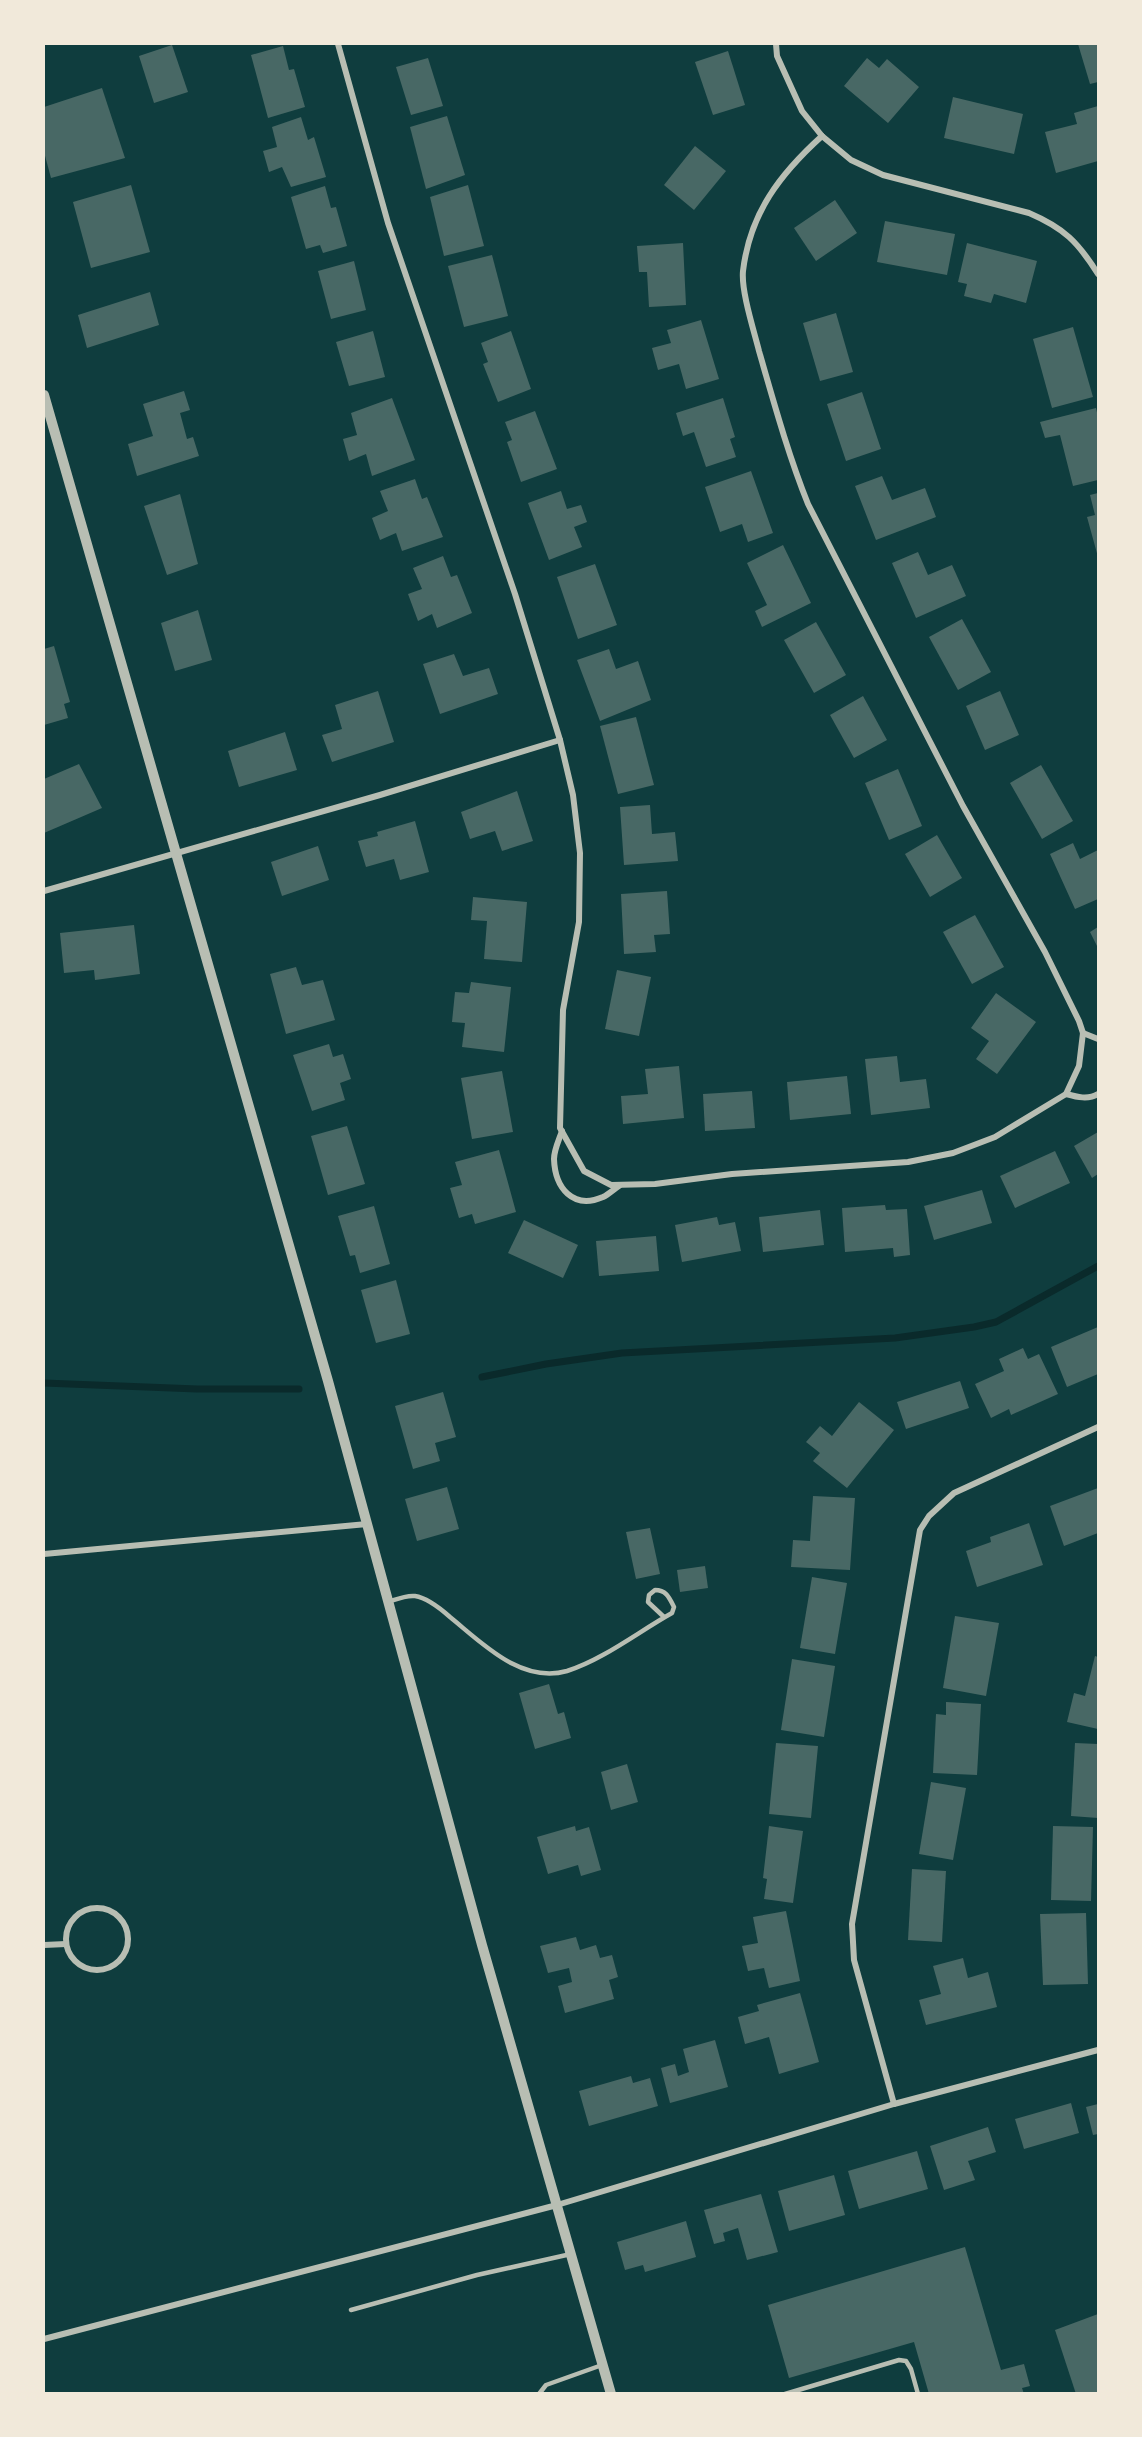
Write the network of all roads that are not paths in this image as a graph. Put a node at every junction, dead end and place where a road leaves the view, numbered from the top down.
1 (338, 44) edge
2 (776, 44) edge
3 (822, 136) junction
4 (1096, 263) edge
5 (1098, 274) edge
6 (44, 395) edge
7 (560, 740) junction
8 (176, 852) junction
9 (44, 891) edge
10 (1083, 1034) junction
11 (1098, 1039) edge
12 (1066, 1094) junction
13 (1098, 1094) edge
14 (562, 1131) junction
15 (621, 1185) junction
16 (1098, 1427) edge
17 (368, 1524) junction
18 (44, 1554) edge
19 (388, 1602) junction
20 (664, 1617) junction
21 (66, 1944) junction
22 (44, 1945) edge
23 (1098, 2050) edge
24 (894, 2104) junction
25 (557, 2205) junction
26 (571, 2254) junction
27 (351, 2310) dead end
28 (44, 2338) edge
29 (602, 2365) junction
30 (539, 2394) edge
31 (611, 2394) edge
32 (785, 2394) edge
33 (918, 2394) edge

1 - 7 street
2 - 3 street
3 - 4 street
3 - 10 street
4 - 5 street
6 - 8 street
7 - 8 street
7 - 14 street
8 - 9 street
8 - 17 street
10 - 11 street
10 - 12 street
12 - 13 street
12 - 15 street
14 - 15 street
14 - 15 street
16 - 24 street
17 - 18 street
17 - 19 street
19 - 20 lane
19 - 25 street
20 - 20 lane
21 - 21 street
21 - 22 street
23 - 24 street
24 - 25 street
25 - 26 street
25 - 28 street
26 - 27 lane
26 - 29 street
29 - 30 lane
29 - 31 street
32 - 33 lane

